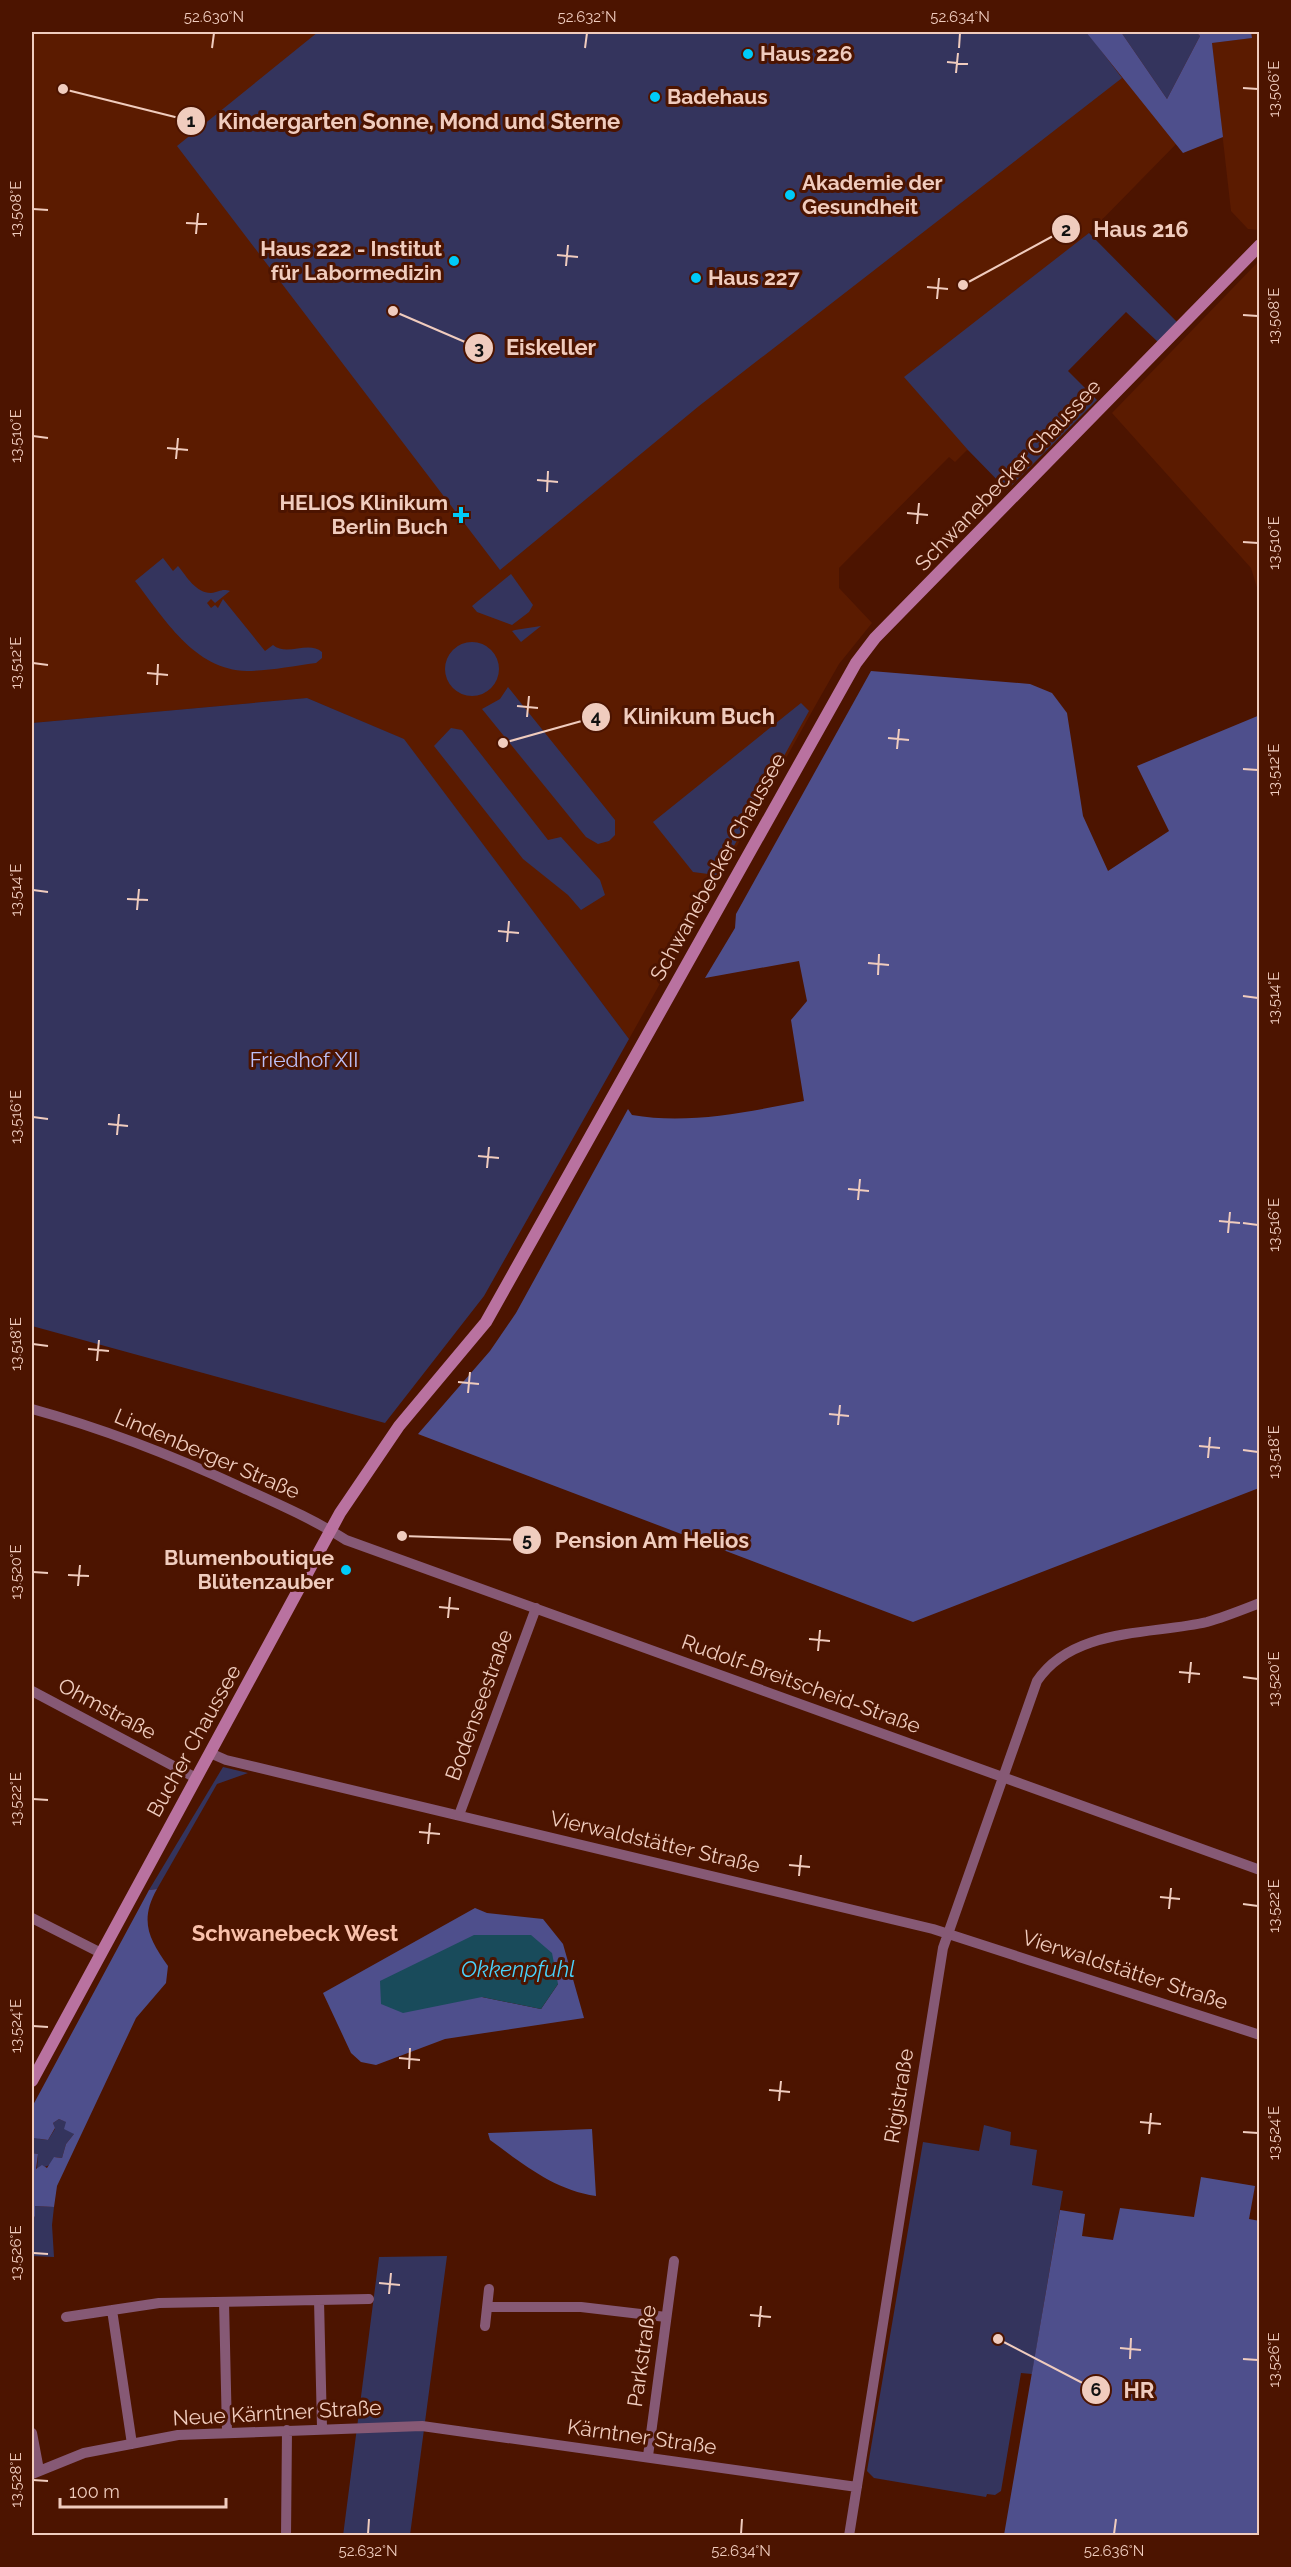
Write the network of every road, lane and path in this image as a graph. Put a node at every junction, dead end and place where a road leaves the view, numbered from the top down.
1 (1260, 245) edge
2 (32, 1409) edge
3 (399, 1426) joint
4 (331, 1531) junction
5 (1260, 1603) edge
6 (536, 1608) junction
7 (32, 1691) edge
8 (210, 1753) junction
9 (1002, 1777) junction
10 (196, 1778) junction
11 (459, 1815) junction
12 (1260, 1870) edge
13 (32, 1918) edge
14 (947, 1933) junction
15 (101, 1953) junction
16 (1260, 2035) edge
17 (32, 2081) edge
18 (674, 2261) dead end
19 (489, 2289) dead end
20 (369, 2299) dead end
21 (319, 2300) junction
22 (224, 2302) junction
23 (487, 2307) junction
24 (112, 2310) junction
25 (66, 2317) dead end
26 (666, 2317) junction
27 (485, 2326) dead end
28 (422, 2426) joint
29 (322, 2428) junction
30 (288, 2430) junction
31 (227, 2432) junction
32 (32, 2433) edge
33 (132, 2444) junction
34 (648, 2457) junction
35 (35, 2472) edge
36 (857, 2487) junction
37 (286, 2535) edge
38 (849, 2535) edge

1 - 3 main road, Schwanebecker Chaussee
2 - 4 street, Lindenberger Straße
3 - 4 main road, Bucher Chaussee
4 - 6 street, Rudolf-Breitscheid-Straße
4 - 8 main road, Bucher Chaussee
5 - 9 street, Rigistraße
6 - 9 street, Rudolf-Breitscheid-Straße
6 - 11 street, Bodenseestraße
7 - 10 street, Ohmstraße
8 - 10 main road, Bucher Chaussee
8 - 11 street, Vierwaldstätter Straße
9 - 12 street, Rudolf-Breitscheid-Straße
9 - 14 street, Rigistraße
10 - 15 main road, Bucher Chaussee
11 - 14 street, Vierwaldstätter Straße
13 - 15 street
14 - 16 street, Vierwaldstätter Straße
14 - 36 street, Rigistraße
15 - 17 main road, Bucher Chaussee
18 - 26 street, Parkstraße
19 - 23 street
20 - 21 street
21 - 22 street
21 - 29 street
22 - 24 street
22 - 31 street
23 - 26 street
23 - 27 street
24 - 25 street
24 - 33 street
26 - 34 street, Parkstraße
28 - 29 street, Neue Kärntner Straße
28 - 34 street, Kärntner Straße
29 - 30 street, Neue Kärntner Straße
30 - 31 street, Neue Kärntner Straße
30 - 37 street
31 - 33 street, Neue Kärntner Straße
32 - 35 street
33 - 35 street, Neue Kärntner Straße
34 - 36 street, Kärntner Straße
36 - 38 street, Rigistraße

